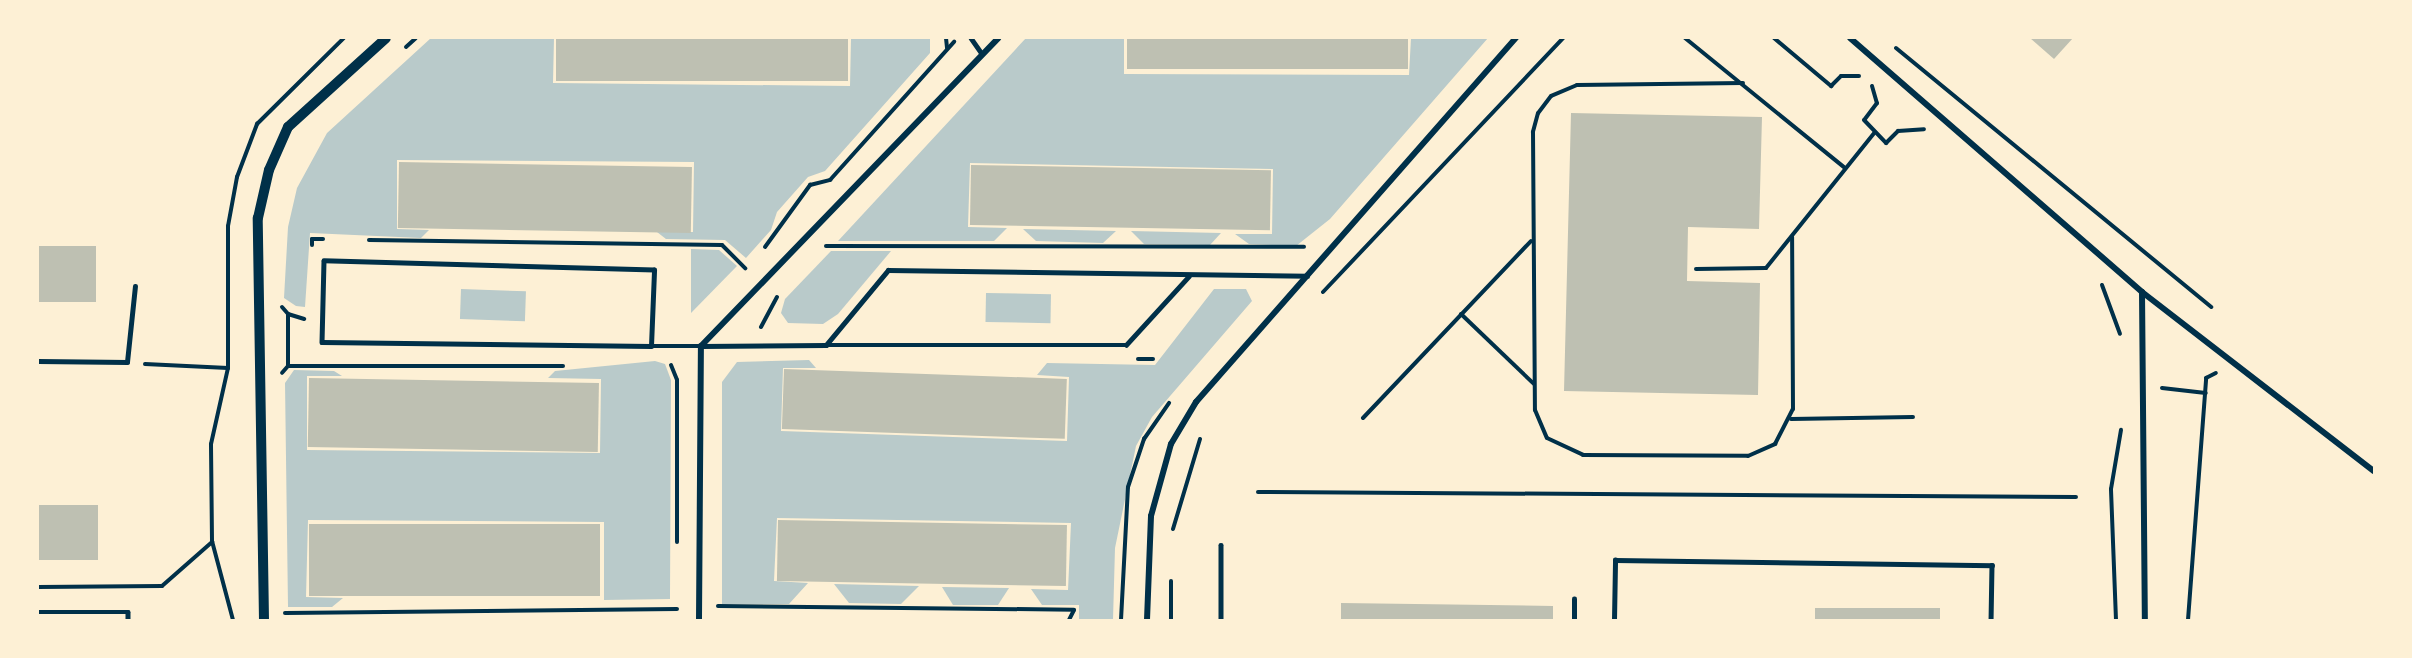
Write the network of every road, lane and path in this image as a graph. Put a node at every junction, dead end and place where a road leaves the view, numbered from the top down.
1 (386, 38) edge
2 (416, 38) edge
3 (946, 38) edge
4 (958, 38) edge
5 (971, 38) edge
6 (998, 38) edge
7 (1516, 38) edge
8 (1563, 38) edge
9 (1685, 38) edge
10 (1774, 38) edge
11 (1850, 38) edge
12 (1892, 45) dead end
13 (947, 48) junction
14 (400, 53) dead end
15 (982, 54) junction
16 (1743, 83) junction
17 (1875, 132) junction
18 (1934, 136) dead end
19 (1845, 168) junction
20 (1792, 237) junction
21 (1531, 241) dead end
22 (1309, 245) dead end
23 (822, 246) dead end
24 (759, 253) dead end
25 (752, 261) dead end
26 (1696, 269) dead end
27 (2095, 274) dead end
28 (739, 275) dead end
29 (1189, 276) junction
30 (1310, 276) junction
31 (135, 286) dead end
32 (2142, 292) junction
33 (1320, 295) dead end
34 (275, 298) dead end
35 (2211, 307) dead end
36 (1461, 314) junction
37 (2122, 340) dead end
38 (826, 345) junction
39 (651, 346) junction
40 (682, 346) junction
41 (701, 346) junction
42 (663, 358) dead end
43 (1129, 359) dead end
44 (1152, 359) dead end
45 (38, 361) edge
46 (127, 362) junction
47 (2235, 364) junction
48 (566, 366) dead end
49 (228, 368) dead end
50 (674, 370) junction
51 (1535, 385) junction
52 (2143, 386) junction
53 (2206, 393) junction
54 (1913, 417) dead end
55 (1363, 418) dead end
56 (1791, 418) junction
57 (2123, 420) dead end
58 (1201, 434) dead end
59 (2374, 471) edge
60 (1258, 492) dead end
61 (2076, 497) dead end
62 (1171, 537) dead end
63 (212, 542) dead end
64 (1221, 545) dead end
65 (677, 552) dead end
66 (1171, 573) dead end
67 (38, 587) edge
68 (713, 594) dead end
69 (677, 597) dead end
70 (1574, 599) dead end
71 (713, 606) junction
72 (677, 609) junction
73 (38, 612) edge
74 (282, 613) dead end
75 (714, 614) dead end
76 (128, 621) edge
77 (264, 621) edge
78 (677, 621) edge
79 (699, 621) edge
80 (1069, 621) edge
81 (1147, 621) edge
82 (1171, 621) edge
83 (1221, 621) edge
84 (1574, 621) edge
85 (1614, 621) edge
86 (1991, 621) edge
87 (2116, 621) edge
88 (2145, 621) edge
89 (2188, 621) edge

1 - 77 street
2 - 14 path
3 - 13 path
4 - 13 path
5 - 15 lane
6 - 15 street
7 - 30 street
8 - 33 path
9 - 16 path
10 - 17 path
11 - 32 street
12 - 35 path
13 - 24 path
15 - 41 street
16 - 19 path
16 - 51 path
17 - 18 path
17 - 19 path
19 - 20 path
20 - 26 path
20 - 56 path
21 - 36 path
22 - 23 path
25 - 28 path
27 - 37 path
29 - 30 lane
29 - 38 lane
29 - 38 lane
30 - 81 street
31 - 46 lane
32 - 47 street
32 - 52 street
34 - 48 path
36 - 51 path
36 - 55 path
38 - 41 lane
39 - 39 lane
39 - 40 lane
40 - 41 lane
40 - 50 path
41 - 79 street
42 - 50 path
43 - 44 path
45 - 46 lane
46 - 49 path
47 - 53 path
47 - 59 street
50 - 65 path
51 - 56 path
52 - 53 path
52 - 88 street
53 - 89 path
54 - 56 path
57 - 87 path
58 - 62 path
60 - 61 path
63 - 67 path
64 - 83 lane
66 - 82 path
68 - 71 path
69 - 72 path
70 - 84 lane
71 - 75 path
71 - 80 path
72 - 74 path
72 - 78 path
73 - 76 lane
85 - 86 lane

